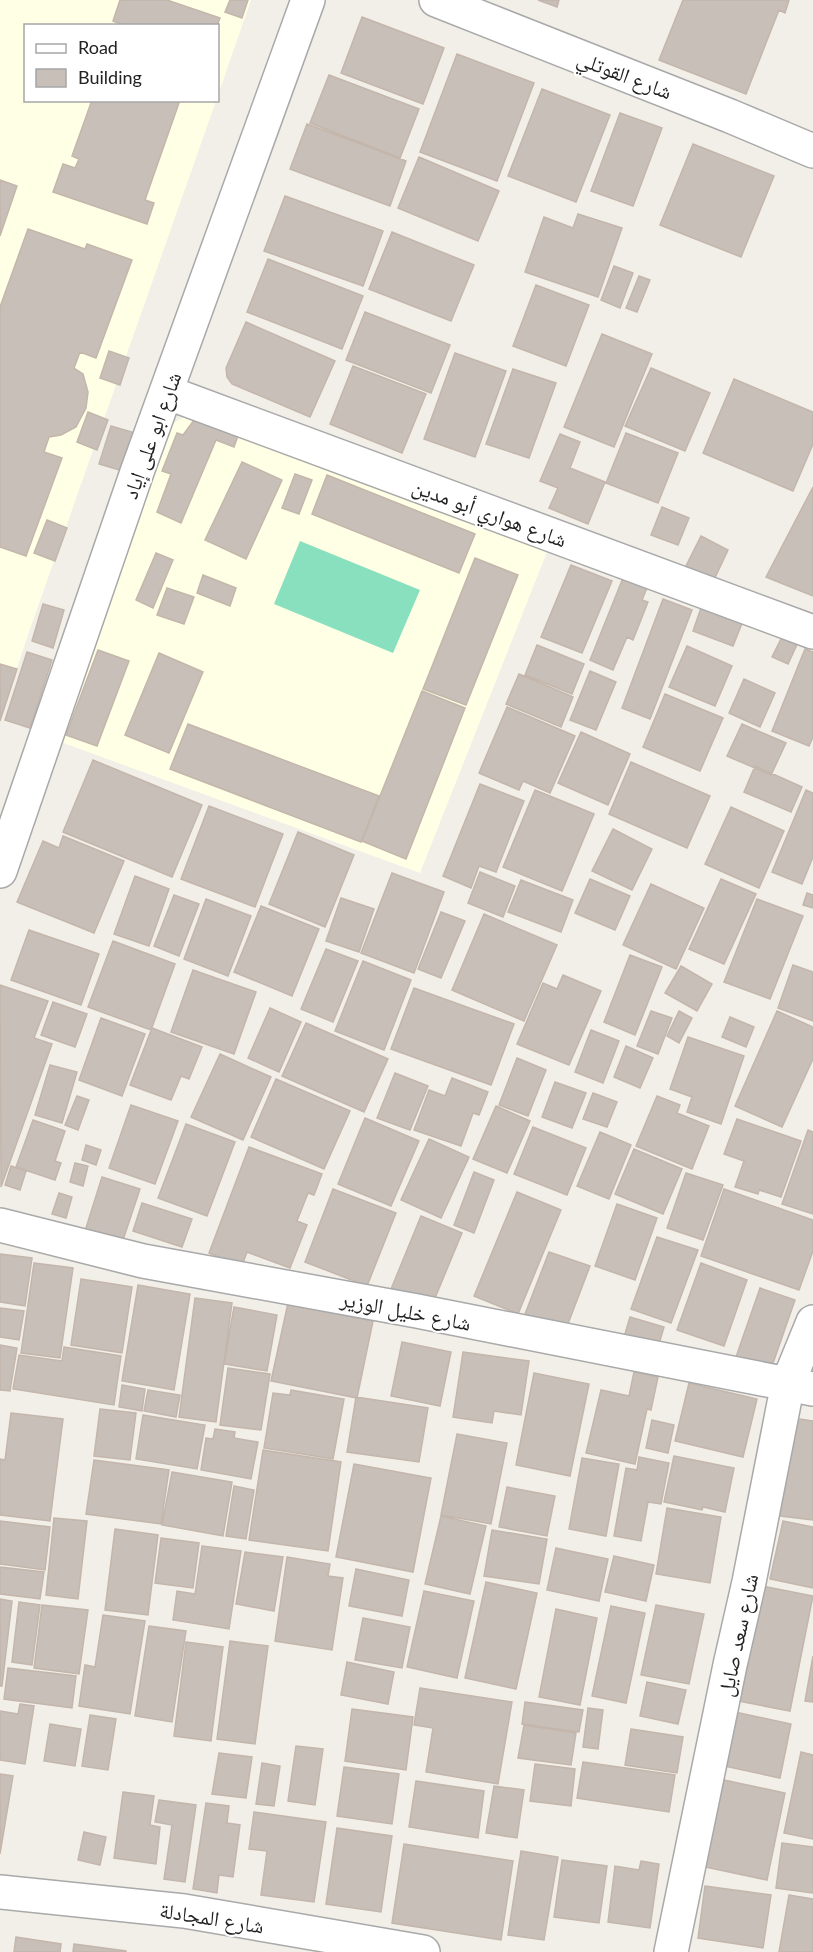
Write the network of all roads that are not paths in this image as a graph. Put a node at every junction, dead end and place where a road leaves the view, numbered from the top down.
1 (308, 0) edge
2 (436, 0) edge
3 (813, 151) edge
4 (166, 392) junction
5 (813, 632) edge
6 (0, 871) edge
7 (0, 1225) edge
8 (813, 1322) edge
9 (801, 1386) edge
10 (0, 1892) edge
11 (423, 1952) edge
12 (670, 1952) edge

1 - 4 street, شارع ابو على إياد
2 - 3 street, شارع القوتلي
4 - 5 street, شارع هواري أبو مدين
4 - 6 street, شارع ابو على إياد
7 - 9 street, شارع خليل الوزير
8 - 9 street, شارع سعد صايل
9 - 12 street, شارع سعد صايل
10 - 11 street, شارع المجادلة

